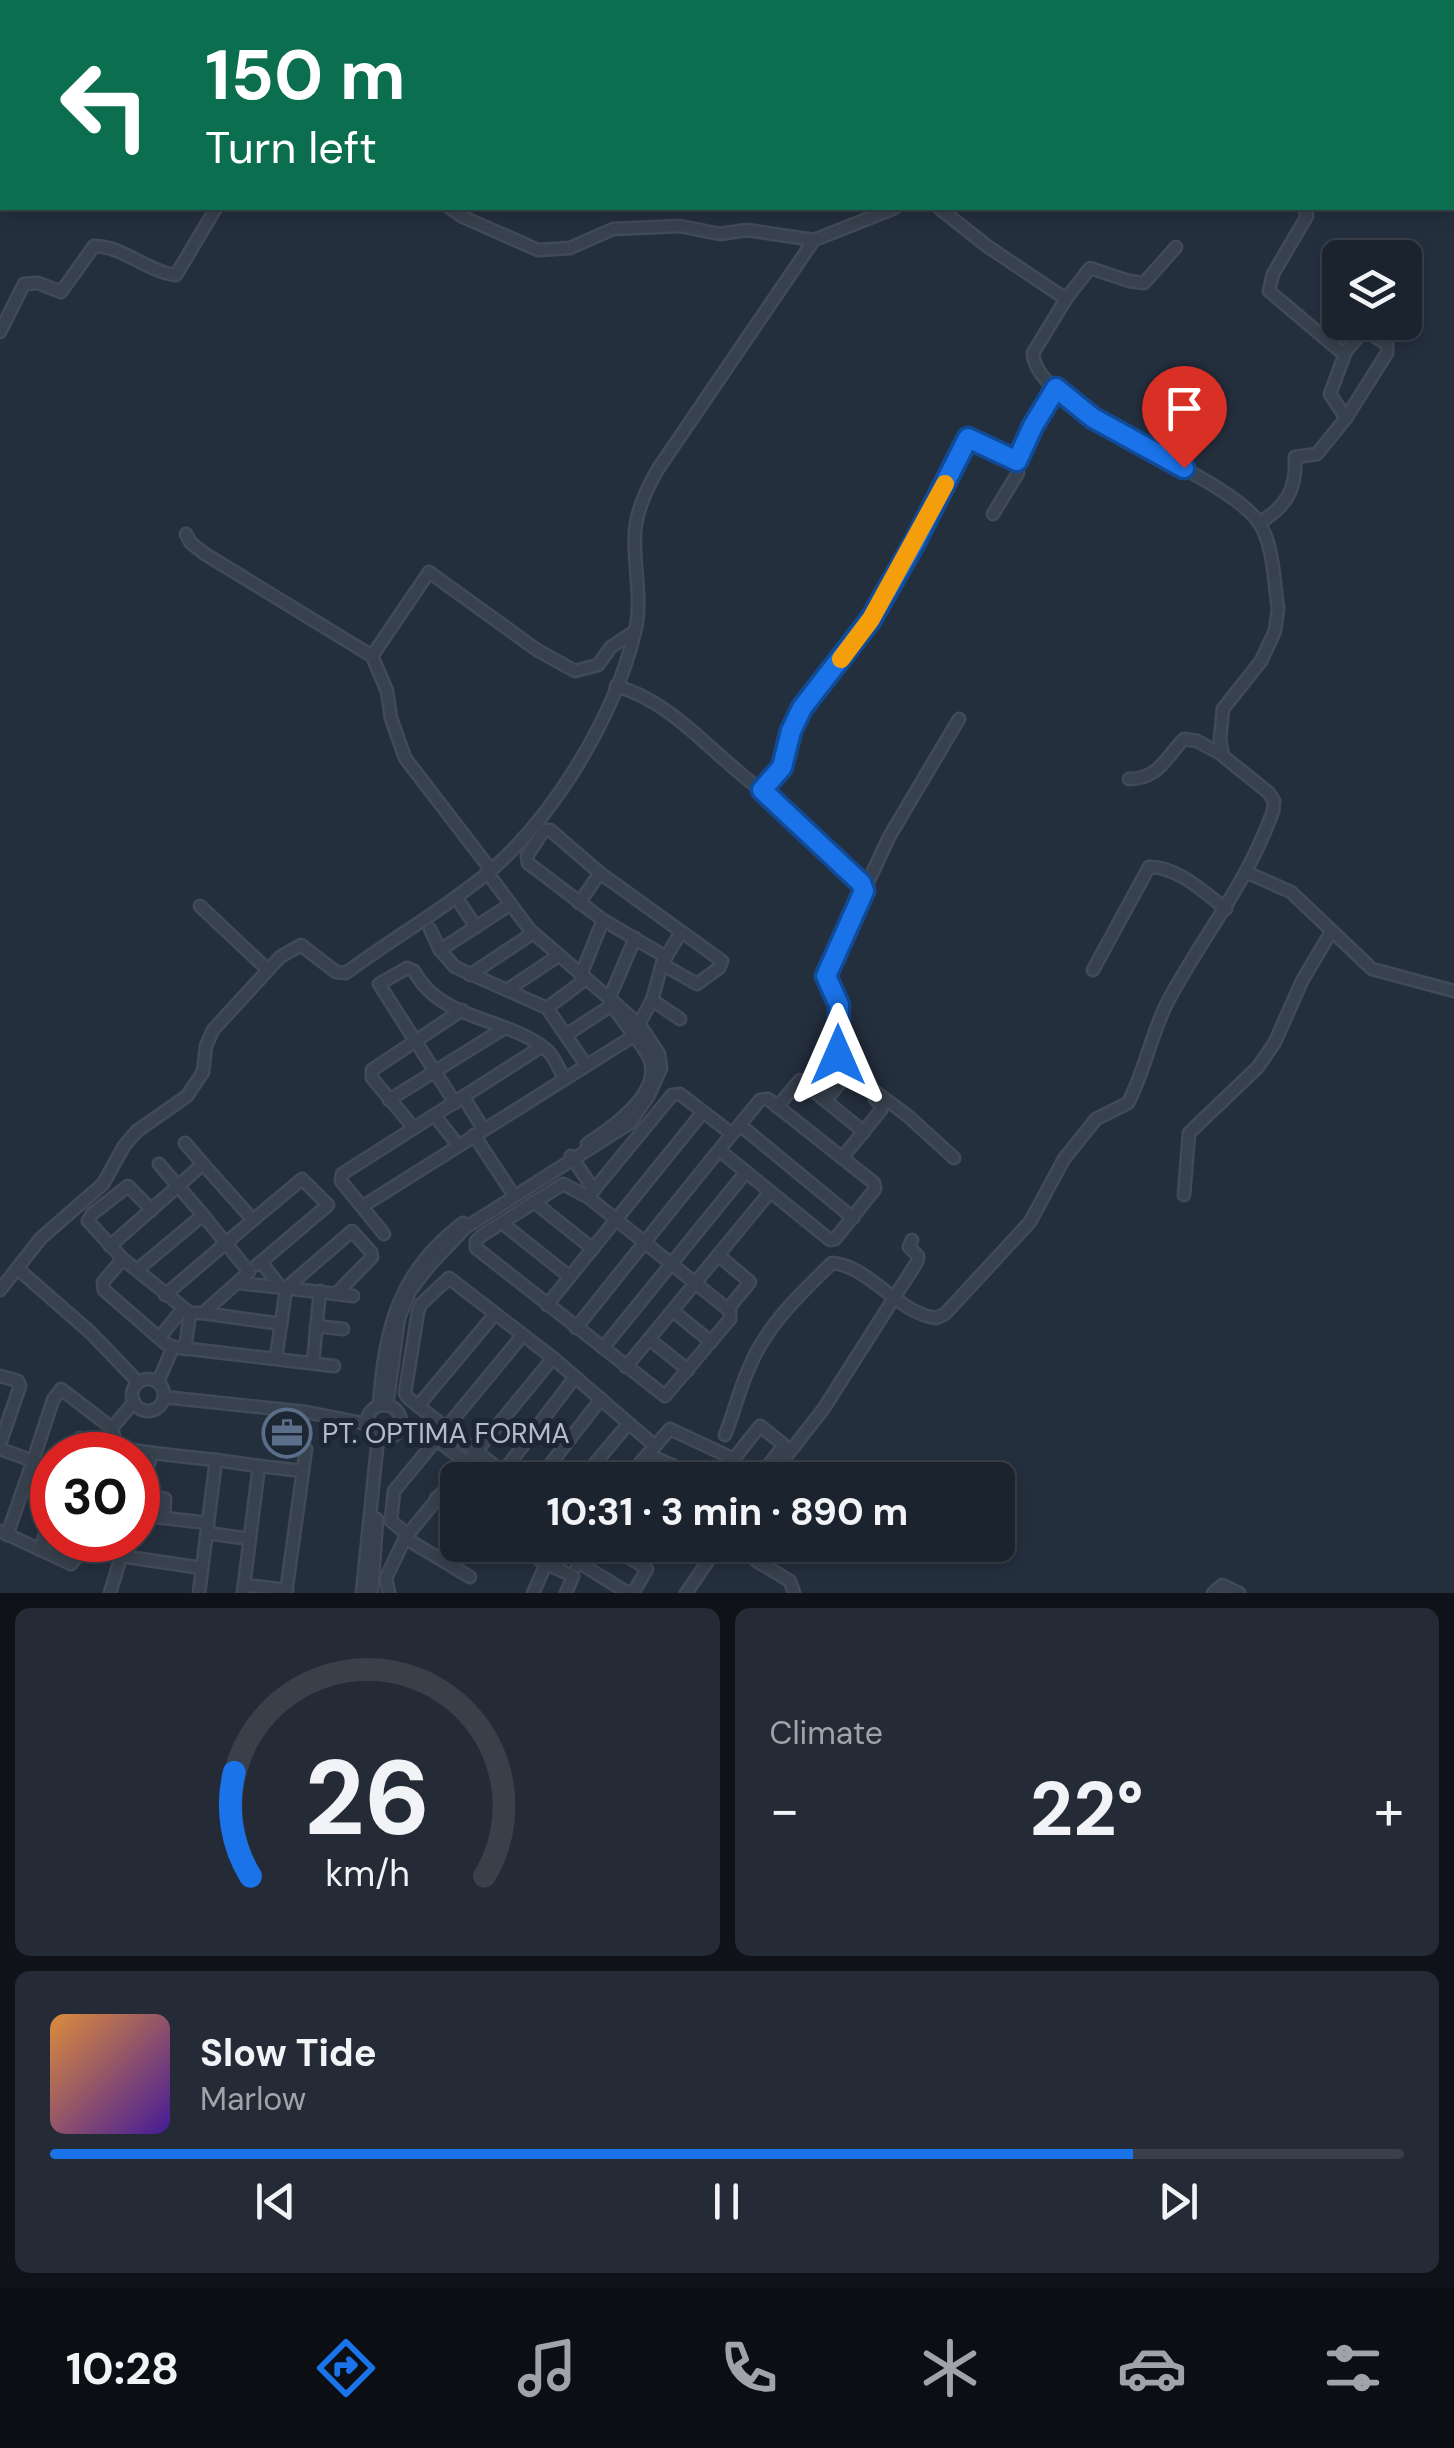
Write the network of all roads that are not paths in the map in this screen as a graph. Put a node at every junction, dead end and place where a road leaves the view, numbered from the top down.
1 (215, 210) edge
2 (453, 210) edge
3 (890, 210) edge
4 (942, 210) edge
5 (1305, 210) edge
6 (814, 240) junction
7 (1176, 247) dead end
8 (1066, 298) junction
9 (0, 332) edge
10 (1346, 351) junction
11 (1056, 388) junction
12 (1346, 418) junction
13 (1017, 461) junction
14 (993, 514) dead end
15 (1259, 523) junction
16 (186, 534) dead end
17 (635, 631) junction
18 (372, 656) junction
19 (616, 686) junction
20 (959, 718) dead end
21 (1222, 754) junction
22 (1129, 778) dead end
23 (762, 790) junction
24 (600, 873) junction
25 (1248, 873) junction
26 (492, 874) junction
27 (864, 891) junction
28 (460, 903) dead end
29 (579, 903) junction
30 (511, 904) junction
31 (200, 906) dead end
32 (1227, 907) junction
33 (604, 920) junction
34 (476, 927) junction
35 (430, 929) dead end
36 (681, 932) junction
37 (1331, 932) junction
38 (533, 933) junction
39 (635, 938) junction
40 (440, 950) junction
41 (558, 956) junction
42 (664, 961) junction
43 (268, 970) junction
44 (1093, 970) dead end
45 (470, 974) junction
46 (584, 977) junction
47 (508, 990) junction
48 (1454, 991) edge
49 (652, 1000) junction
50 (612, 1002) junction
51 (546, 1008) junction
52 (462, 1010) junction
53 (680, 1019) dead end
54 (640, 1025) junction
55 (503, 1029) junction
56 (566, 1035) junction
57 (632, 1037) junction
58 (416, 1041) junction
59 (542, 1047) junction
60 (586, 1065) junction
61 (435, 1073) junction
62 (564, 1078) junction
63 (389, 1100) junction
64 (460, 1100) junction
65 (826, 1100) junction
66 (777, 1106) junction
67 (704, 1112) junction
68 (435, 1116) junction
69 (414, 1128) junction
70 (736, 1129) junction
71 (864, 1132) junction
72 (479, 1133) junction
73 (185, 1143) dead end
74 (458, 1145) junction
75 (718, 1150) junction
76 (572, 1158) junction
77 (842, 1158) junction
78 (954, 1158) dead end
79 (159, 1164) dead end
80 (204, 1164) junction
81 (746, 1172) junction
82 (177, 1186) junction
83 (512, 1192) junction
84 (770, 1192) junction
85 (591, 1194) junction
86 (1184, 1195) dead end
87 (534, 1202) junction
88 (363, 1206) junction
89 (152, 1210) junction
90 (202, 1215) junction
91 (853, 1218) junction
92 (253, 1220) junction
93 (616, 1220) junction
94 (502, 1223) junction
95 (384, 1234) dead end
96 (912, 1240) dead end
97 (226, 1243) junction
98 (645, 1243) junction
99 (110, 1246) junction
100 (592, 1249) junction
101 (718, 1255) junction
102 (123, 1259) junction
103 (261, 1262) junction
104 (671, 1264) junction
105 (18, 1268) junction
106 (138, 1270) junction
107 (249, 1272) junction
108 (570, 1277) junction
109 (238, 1283) junction
110 (695, 1284) junction
111 (282, 1287) junction
112 (0, 1290) edge
113 (320, 1291) junction
114 (337, 1293) junction
115 (165, 1295) junction
116 (352, 1296) dead end
117 (893, 1296) junction
118 (548, 1305) junction
119 (728, 1309) junction
120 (672, 1311) junction
121 (186, 1312) junction
122 (203, 1313) junction
123 (495, 1314) junction
124 (281, 1324) junction
125 (316, 1326) junction
126 (576, 1328) junction
127 (343, 1329) dead end
128 (522, 1336) junction
129 (159, 1338) junction
130 (649, 1339) junction
131 (711, 1342) junction
132 (179, 1348) junction
133 (603, 1348) junction
134 (276, 1357) junction
135 (553, 1358) junction
136 (312, 1362) junction
137 (334, 1366) dead end
138 (626, 1367) junction
139 (688, 1370) junction
140 (0, 1376) edge
141 (575, 1377) junction
142 (52, 1380) dead end
143 (138, 1382) junction
144 (158, 1382) junction
145 (61, 1389) junction
146 (164, 1396) junction
147 (601, 1399) junction
148 (134, 1402) junction
149 (383, 1405) junction
150 (418, 1406) junction
151 (88, 1412) junction
152 (5, 1414) edge
153 (367, 1424) junction
154 (628, 1424) junction
155 (400, 1426) junction
156 (112, 1428) junction
157 (446, 1428) junction
158 (43, 1432) edge
159 (81, 1432) edge
160 (113, 1432) edge
161 (725, 1435) dead end
162 (382, 1438) junction
163 (438, 1440) junction
164 (0, 1446) edge
165 (306, 1449) dead end
166 (476, 1451) junction
167 (654, 1451) junction
168 (160, 1453) edge
169 (734, 1459) junction
170 (30, 1460) edge
171 (216, 1460) junction
172 (466, 1462) joint
173 (490, 1462) edge
174 (511, 1462) edge
175 (552, 1462) edge
176 (596, 1462) edge
177 (643, 1462) edge
178 (673, 1462) edge
179 (732, 1462) edge
180 (771, 1462) edge
181 (782, 1462) edge
182 (259, 1466) junction
183 (30, 1468) edge
184 (302, 1471) junction
185 (440, 1493) edge
186 (160, 1498) edge
187 (436, 1498) junction
188 (440, 1500) edge
189 (160, 1518) edge
190 (164, 1518) junction
191 (208, 1528) junction
192 (4, 1533) edge
193 (406, 1536) junction
194 (250, 1539) junction
195 (30, 1545) edge
196 (119, 1562) edge
197 (160, 1562) edge
198 (545, 1562) edge
199 (554, 1562) edge
200 (578, 1562) joint
201 (636, 1562) edge
202 (707, 1562) edge
203 (758, 1562) edge
204 (550, 1566) junction
205 (202, 1568) junction
206 (573, 1576) junction
207 (470, 1577) dead end
208 (243, 1589) edge
209 (286, 1592) edge
210 (110, 1593) edge
211 (199, 1593) edge
212 (362, 1593) edge
213 (372, 1593) edge
214 (389, 1593) edge
215 (533, 1593) edge
216 (566, 1593) edge
217 (631, 1593) edge
218 (686, 1593) edge
219 (794, 1593) edge
220 (1214, 1593) edge
221 (1239, 1593) edge

1 - 9 street
2 - 6 street
3 - 6 street
4 - 8 street
5 - 10 street
6 - 17 street
7 - 8 street
8 - 11 street
10 - 12 street
10 - 12 street
11 - 13 street
11 - 15 street
12 - 15 street
13 - 14 street
13 - 23 street
15 - 21 street
16 - 18 street
17 - 18 street
17 - 19 street
18 - 26 street
19 - 23 street
19 - 26 street
20 - 27 street
21 - 22 street
21 - 25 street
23 - 27 street
24 - 29 street
24 - 29 street
24 - 36 street
25 - 32 street
25 - 37 street
26 - 30 street
26 - 43 street
27 - 78 street
28 - 34 street
29 - 33 street
30 - 34 street
30 - 38 street
31 - 43 street
32 - 44 street
32 - 117 street
33 - 39 street
33 - 46 street
34 - 40 street
35 - 40 street
36 - 42 street
36 - 42 street
37 - 48 street
37 - 86 street
38 - 41 street
38 - 45 street
39 - 42 street
39 - 50 street
40 - 45 street
41 - 46 street
41 - 47 street
42 - 49 street
43 - 105 street
45 - 47 street
46 - 50 street
46 - 51 street
47 - 51 street
49 - 53 street
49 - 54 street
50 - 54 street
50 - 56 street
50 - 57 street
51 - 56 street
52 - 55 street
52 - 58 street
52 - 58 street
54 - 57 street
54 - 76 street
55 - 59 street
55 - 61 street
56 - 60 street
57 - 60 street
57 - 76 street
58 - 61 street
58 - 63 street
59 - 62 street
59 - 64 street
60 - 62 street
61 - 63 street
61 - 64 street
62 - 72 street
63 - 69 street
64 - 68 street
64 - 72 street
65 - 66 street
65 - 71 street
65 - 71 street
66 - 70 street
66 - 77 street
67 - 70 street
67 - 85 street
67 - 93 street
68 - 69 street
68 - 74 street
69 - 88 street
70 - 75 street
70 - 91 street
71 - 77 street
72 - 74 street
72 - 83 street
73 - 80 street
74 - 88 street
75 - 81 street
75 - 98 street
76 - 83 street
76 - 85 street
76 - 149 street
77 - 91 street
79 - 82 street
80 - 82 street
80 - 92 street
81 - 84 street
81 - 104 street
82 - 89 street
82 - 90 street
83 - 149 street
84 - 91 street
84 - 101 street
85 - 87 street
85 - 93 street
87 - 94 street
87 - 100 street
88 - 95 street
89 - 99 street
89 - 99 street
90 - 97 street
90 - 106 street
92 - 97 street
92 - 103 street
93 - 98 street
93 - 100 street
94 - 108 street
94 - 118 street
96 - 117 street
97 - 107 street
97 - 115 street
98 - 104 street
98 - 126 street
99 - 102 street
100 - 108 street
101 - 110 street
101 - 119 street
102 - 106 street
102 - 129 street
103 - 107 street
103 - 111 street
104 - 110 street
104 - 133 street
105 - 112 street
105 - 143 street
106 - 115 street
107 - 109 street
108 - 118 street
109 - 111 street
109 - 122 street
110 - 119 street
110 - 120 street
111 - 113 street
111 - 114 street
111 - 124 street
113 - 114 street
113 - 125 street
114 - 116 street
115 - 121 street
117 - 161 street
117 - 181 street
118 - 126 street
119 - 131 street
120 - 130 street
120 - 131 street
121 - 122 street
121 - 129 street
121 - 132 street
122 - 124 street
123 - 128 street
123 - 150 street
123 - 150 street
124 - 134 street
125 - 127 street
125 - 136 street
126 - 133 street
128 - 135 street
128 - 157 street
129 - 132 street
130 - 138 street
130 - 139 street
131 - 139 street
132 - 134 street
132 - 144 street
133 - 138 street
134 - 136 street
135 - 141 street
135 - 166 street
136 - 137 street
138 - 139 street
140 - 152 street
141 - 147 street
141 - 174 street
142 - 145 street
143 - 144 street
143 - 148 street
144 - 146 street
145 - 151 street
145 - 158 street
146 - 148 street
146 - 153 street
147 - 154 street
147 - 175 street
148 - 156 street
149 - 153 street
149 - 155 street
150 - 157 street
151 - 156 street
151 - 159 street
152 - 164 street
153 - 162 street
154 - 167 street
154 - 176 street
155 - 162 street
155 - 163 street
156 - 160 street
157 - 163 street
157 - 166 street
162 - 212 street
162 - 213 street
163 - 172 street
163 - 193 street
164 - 170 street
165 - 184 street
166 - 172 street
166 - 173 street
167 - 169 street
167 - 177 street
167 - 178 street
168 - 171 street
169 - 179 street
169 - 180 street
171 - 182 street
171 - 191 street
182 - 184 street
182 - 194 street
183 - 192 street
184 - 209 street
185 - 187 street
186 - 190 street
187 - 188 street
187 - 193 street
189 - 190 street
190 - 191 street
191 - 194 street
191 - 205 street
192 - 195 street
193 - 207 street
193 - 214 street
194 - 208 street
196 - 210 street
197 - 205 street
198 - 204 street
199 - 204 street
200 - 206 street
200 - 217 street
201 - 217 street
202 - 218 street
203 - 219 street
204 - 206 street
204 - 215 street
205 - 211 street
206 - 216 street
208 - 209 street
220 - 221 street

